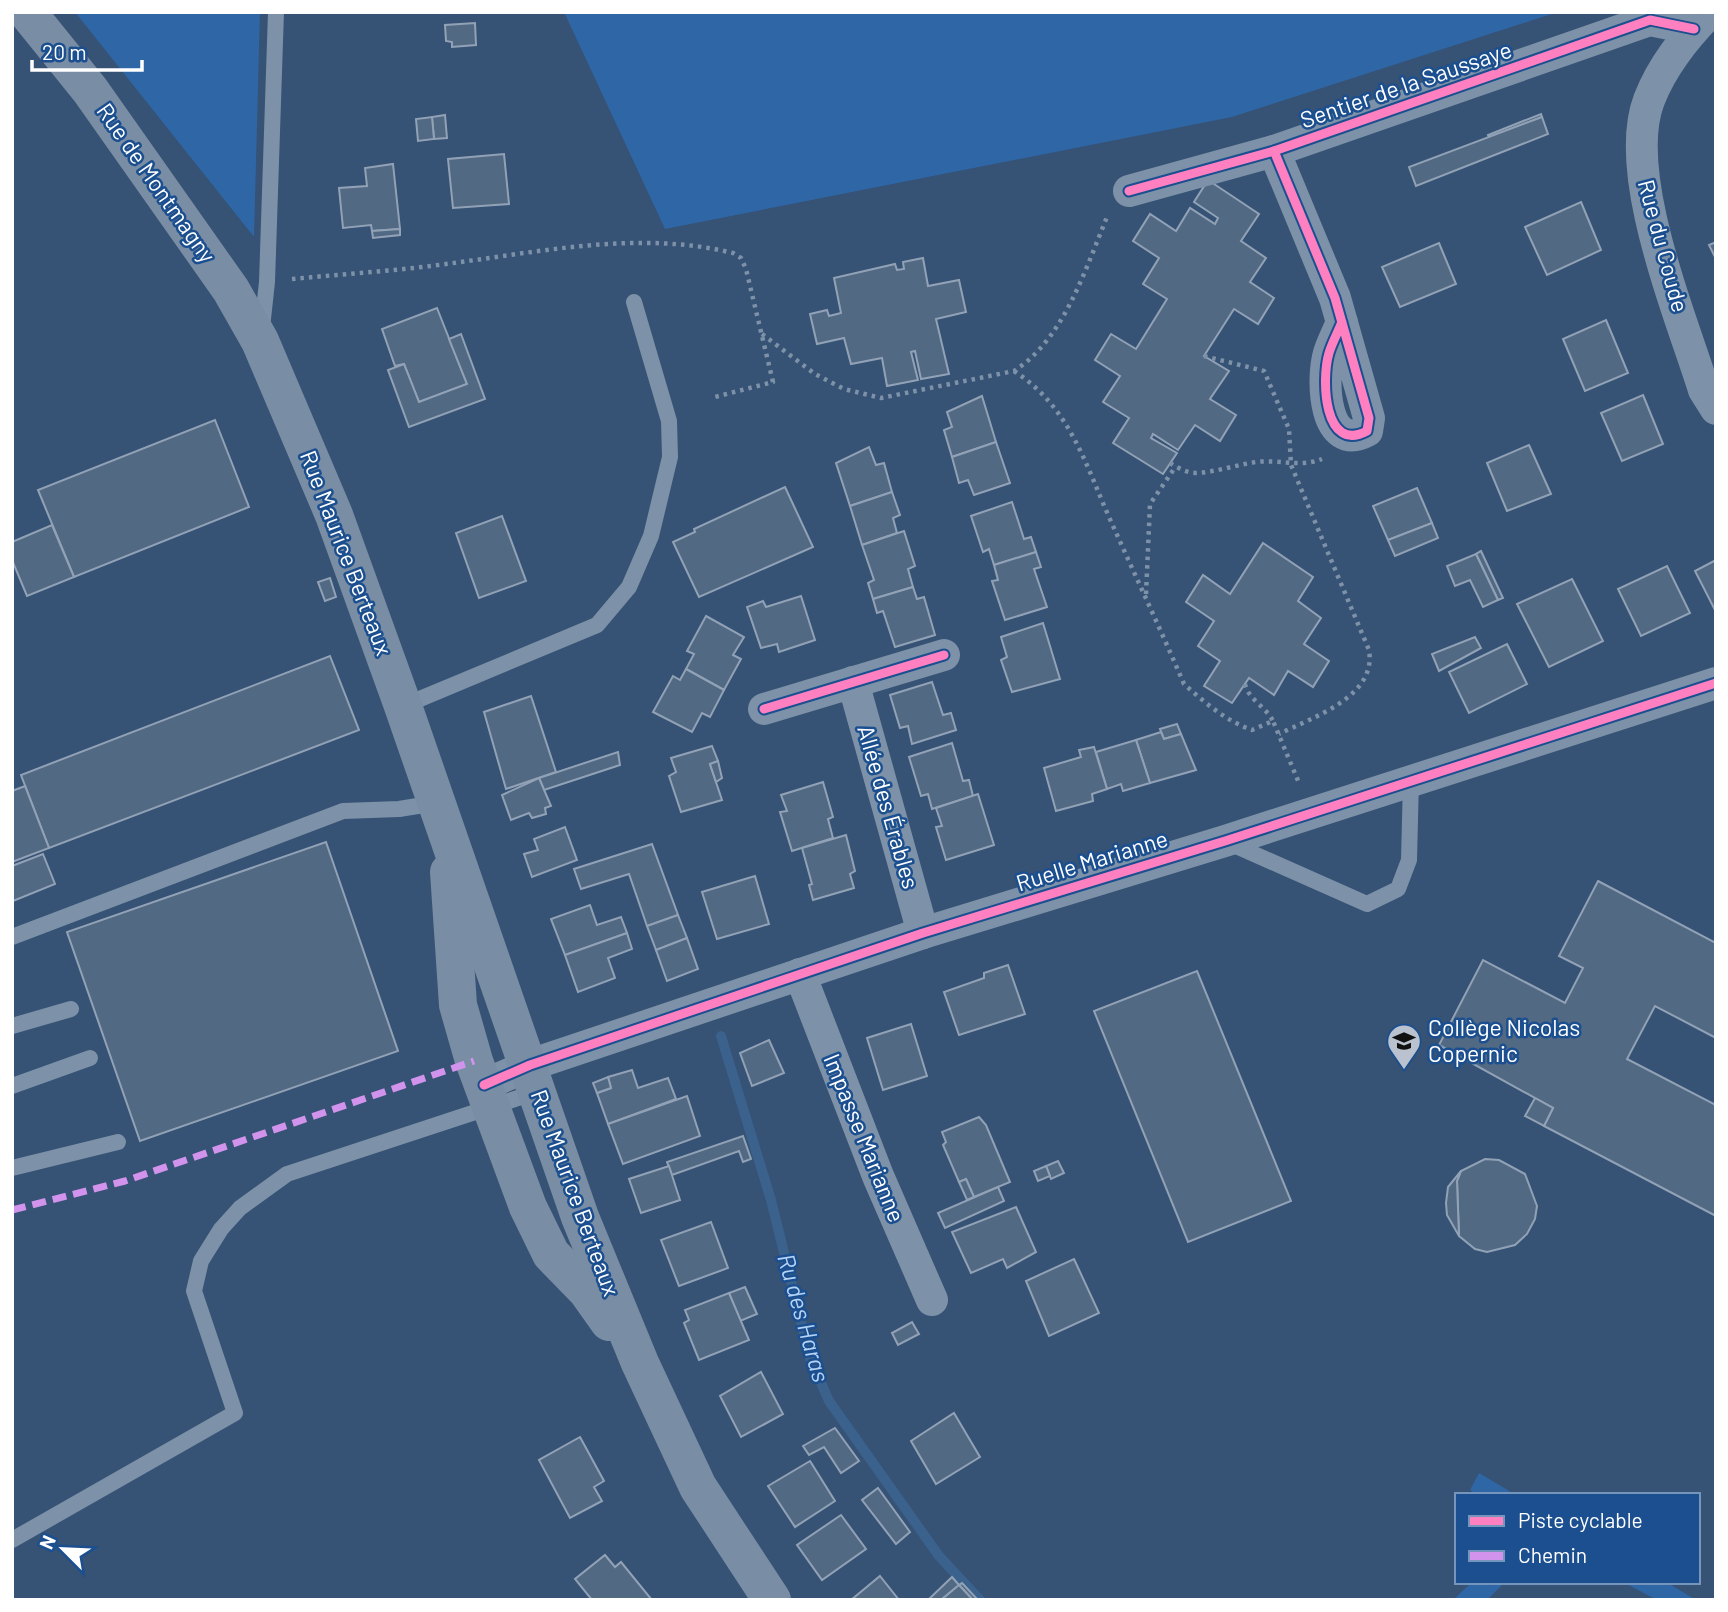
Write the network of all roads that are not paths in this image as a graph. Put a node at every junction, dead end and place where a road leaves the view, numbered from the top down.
1 (27, 12) edge
2 (276, 12) edge
3 (1702, 21) edge
4 (1274, 151) junction
5 (1129, 191) road end
6 (249, 286) junction
7 (634, 302) dead end
8 (1342, 322) dead end
9 (1716, 409) edge
10 (944, 655) dead end
11 (853, 682) junction
12 (1716, 683) edge
13 (403, 706) junction
14 (764, 709) dead end
15 (1411, 779) junction
16 (442, 813) junction
17 (1224, 841) junction
18 (923, 933) junction
19 (12, 937) edge
20 (800, 974) junction
21 (71, 1009) dead end
22 (12, 1026) edge
23 (90, 1058) dead end
24 (534, 1078) junction
25 (12, 1086) edge
26 (488, 1097) junction
27 (118, 1142) dead end
28 (12, 1168) edge
29 (932, 1300) dead end
30 (640, 1363) junction
31 (12, 1540) edge
32 (772, 1600) edge

1 - 6 main road, Rue de Montmagny
2 - 6 lane
3 - 4 street, Sentier de la Saussaye
3 - 9 street, Rue du Coude
4 - 5 street, Sentier de la Saussaye
4 - 8 street
6 - 13 main road, Rue Maurice Berteaux
7 - 13 lane
10 - 11 street
11 - 14 street
11 - 18 street, Allée des Érables
12 - 15 street, Ruelle Marianne
13 - 16 main road, Rue Maurice Berteaux
15 - 17 street, Ruelle Marianne
15 - 17 lane
16 - 19 lane
16 - 24 main road, Rue Maurice Berteaux
16 - 26 main road, Rue Maurice Berteaux
17 - 18 street, Ruelle Marianne
18 - 20 street, Ruelle Marianne
20 - 24 street, Ruelle Marianne
20 - 29 street, Impasse Marianne
21 - 22 lane
23 - 25 lane
24 - 26 street, Ruelle Marianne
24 - 30 main road, Rue Maurice Berteaux
26 - 30 main road, Rue Maurice Berteaux
26 - 31 lane
27 - 28 lane
30 - 32 main road, Rue Maurice Berteaux

